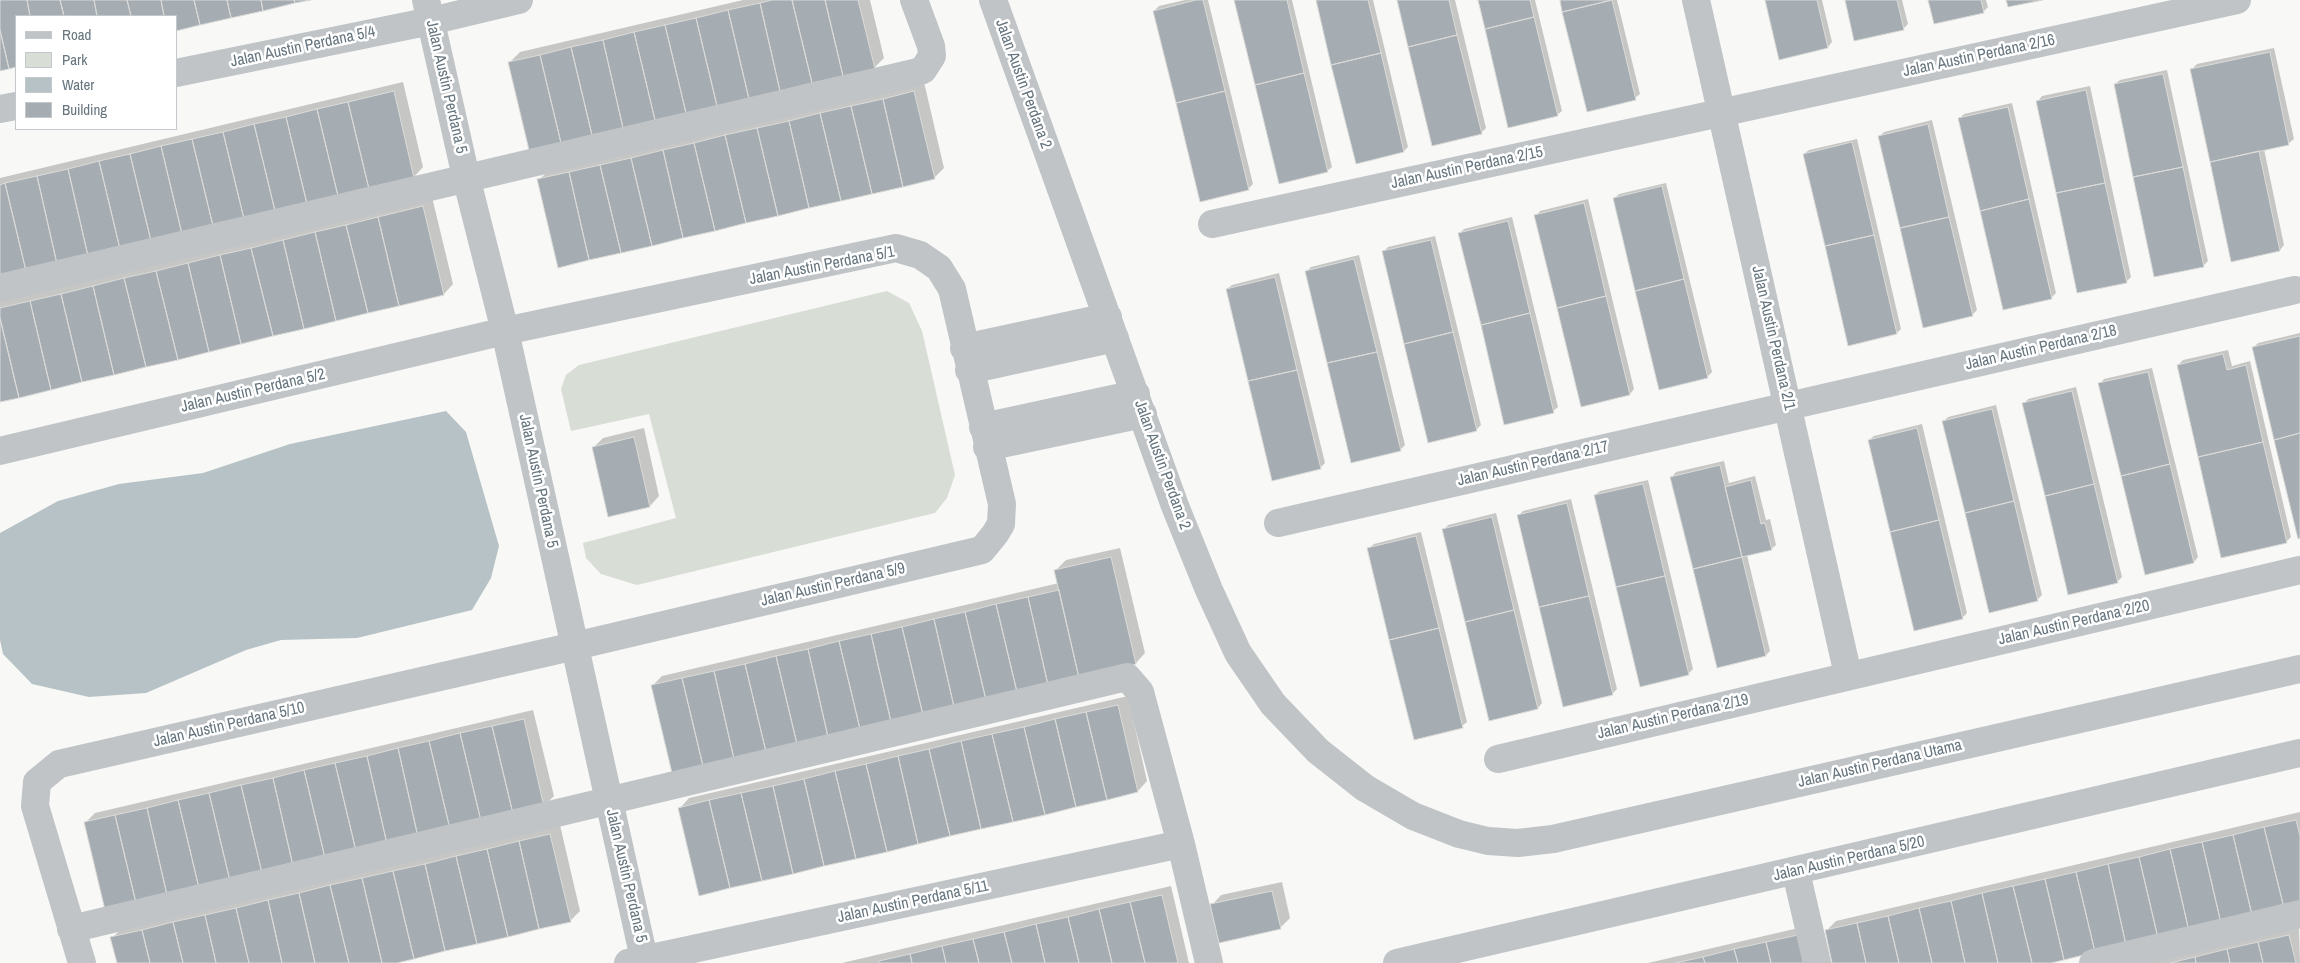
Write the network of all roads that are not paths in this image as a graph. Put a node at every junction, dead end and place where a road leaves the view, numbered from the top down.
1 (519, 0) edge
2 (914, 0) edge
3 (993, 0) edge
4 (1696, 0) edge
5 (2237, 0) edge
6 (428, 10) edge
7 (178, 72) edge
8 (15, 106) edge
9 (0, 109) edge
10 (1722, 113) junction
11 (466, 178) junction
12 (1212, 224) dead end
13 (0, 288) edge
14 (2295, 290) dead end
15 (1111, 328) junction
16 (505, 332) junction
17 (967, 358) junction
18 (1140, 404) junction
19 (1788, 406) junction
20 (985, 437) junction
21 (0, 451) edge
22 (1278, 523) dead end
23 (2300, 570) edge
24 (575, 646) junction
25 (2300, 669) edge
26 (1848, 675) junction
27 (2300, 753) edge
28 (1498, 759) dead end
29 (609, 800) junction
30 (1459, 834) joint
31 (1181, 844) junction
32 (1796, 872) junction
33 (2300, 914) edge
34 (72, 929) junction
35 (639, 962) edge
36 (82, 963) edge
37 (1209, 963) edge
38 (1397, 963) edge
39 (1817, 963) edge
40 (2093, 963) edge

1 - 6 street, Jalan Austin Perdana 5/4
2 - 11 street
3 - 15 street, Jalan Austin Perdana 2
4 - 10 street, Jalan Austin Perdana 2/1
5 - 10 street, Jalan Austin Perdana 2/16
6 - 7 street, Jalan Austin Perdana 5/4
6 - 11 street, Jalan Austin Perdana 5
8 - 9 street
10 - 12 street, Jalan Austin Perdana 2/15
10 - 19 street, Jalan Austin Perdana 2/1
11 - 13 street
11 - 16 street, Jalan Austin Perdana 5
14 - 19 street, Jalan Austin Perdana 2/18
15 - 17 street
15 - 18 street, Jalan Austin Perdana 2
16 - 17 street, Jalan Austin Perdana 5/1
16 - 21 street, Jalan Austin Perdana 5/2
16 - 24 street, Jalan Austin Perdana 5
17 - 20 street, Jalan Austin Perdana 5/9
18 - 20 street
18 - 30 street, Jalan Austin Perdana 2
19 - 22 street, Jalan Austin Perdana 2/17
19 - 26 street, Jalan Austin Perdana 2/1
20 - 24 street, Jalan Austin Perdana 5/9
23 - 26 street, Jalan Austin Perdana 2/20
24 - 29 street, Jalan Austin Perdana 5
24 - 34 street, Jalan Austin Perdana 5/10
25 - 30 street, Jalan Austin Perdana Utama
26 - 28 street, Jalan Austin Perdana 2/19
27 - 32 street, Jalan Austin Perdana 5/20
29 - 31 street
29 - 34 street
29 - 35 street, Jalan Austin Perdana 5
31 - 35 street, Jalan Austin Perdana 5/11
31 - 37 street
32 - 38 street, Jalan Austin Perdana 5/20
32 - 39 street
33 - 40 street
34 - 36 street, Jalan Austin Perdana 5/10

